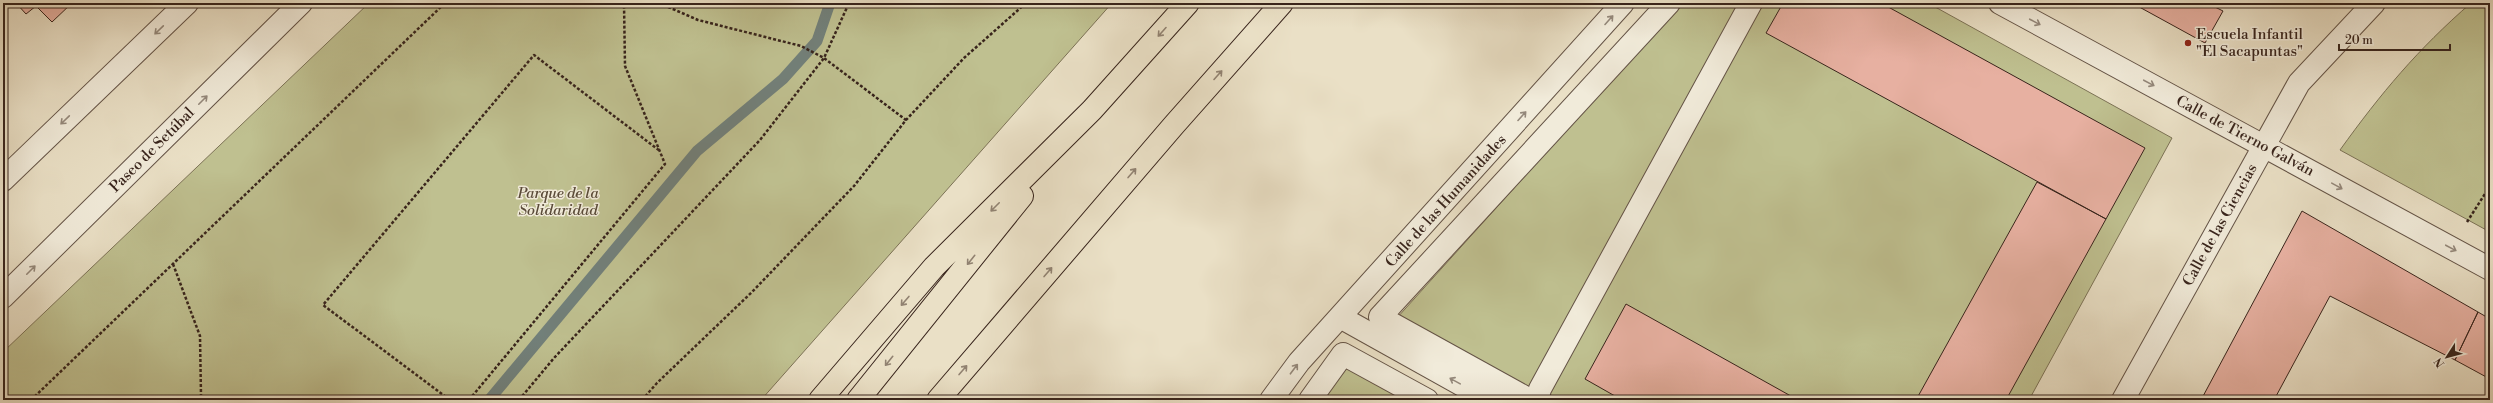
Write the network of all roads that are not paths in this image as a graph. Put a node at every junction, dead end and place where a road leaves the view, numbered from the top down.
1 (187, 3) edge
2 (301, 3) edge
3 (1188, 3) edge
4 (1282, 3) edge
5 (1623, 3) edge
6 (1669, 3) edge
7 (1751, 3) edge
8 (2000, 3) edge
9 (2374, 3) edge
10 (1092, 110) junction
11 (2264, 146) junction
12 (3, 180) edge
13 (2490, 269) edge
14 (3, 297) edge
15 (1340, 317) junction
16 (820, 400) edge
17 (858, 400) edge
18 (938, 400) edge
19 (1271, 400) edge
20 (1310, 400) edge
21 (1426, 400) edge
22 (1489, 400) edge
23 (1530, 400) edge
24 (1537, 400) edge
25 (2123, 400) edge

1 -> 12 street
14 -> 2 street, Paseo de Setúbal
3 -> 10 highway
18 -> 4 highway
15 -> 5 street, Calle de las Humanidades
6 - 23 street
7 - 24 street
8 -> 11 street, Calle de Tierno Galván
9 - 11 street, Calle de las Ciencias
10 -> 16 highway
10 -> 17 highway
11 -> 13 street, Calle de Tierno Galván
11 - 25 street, Calle de las Ciencias
19 -> 15 street, Calle de las Humanidades
22 -> 15 street
20 - 21 street

